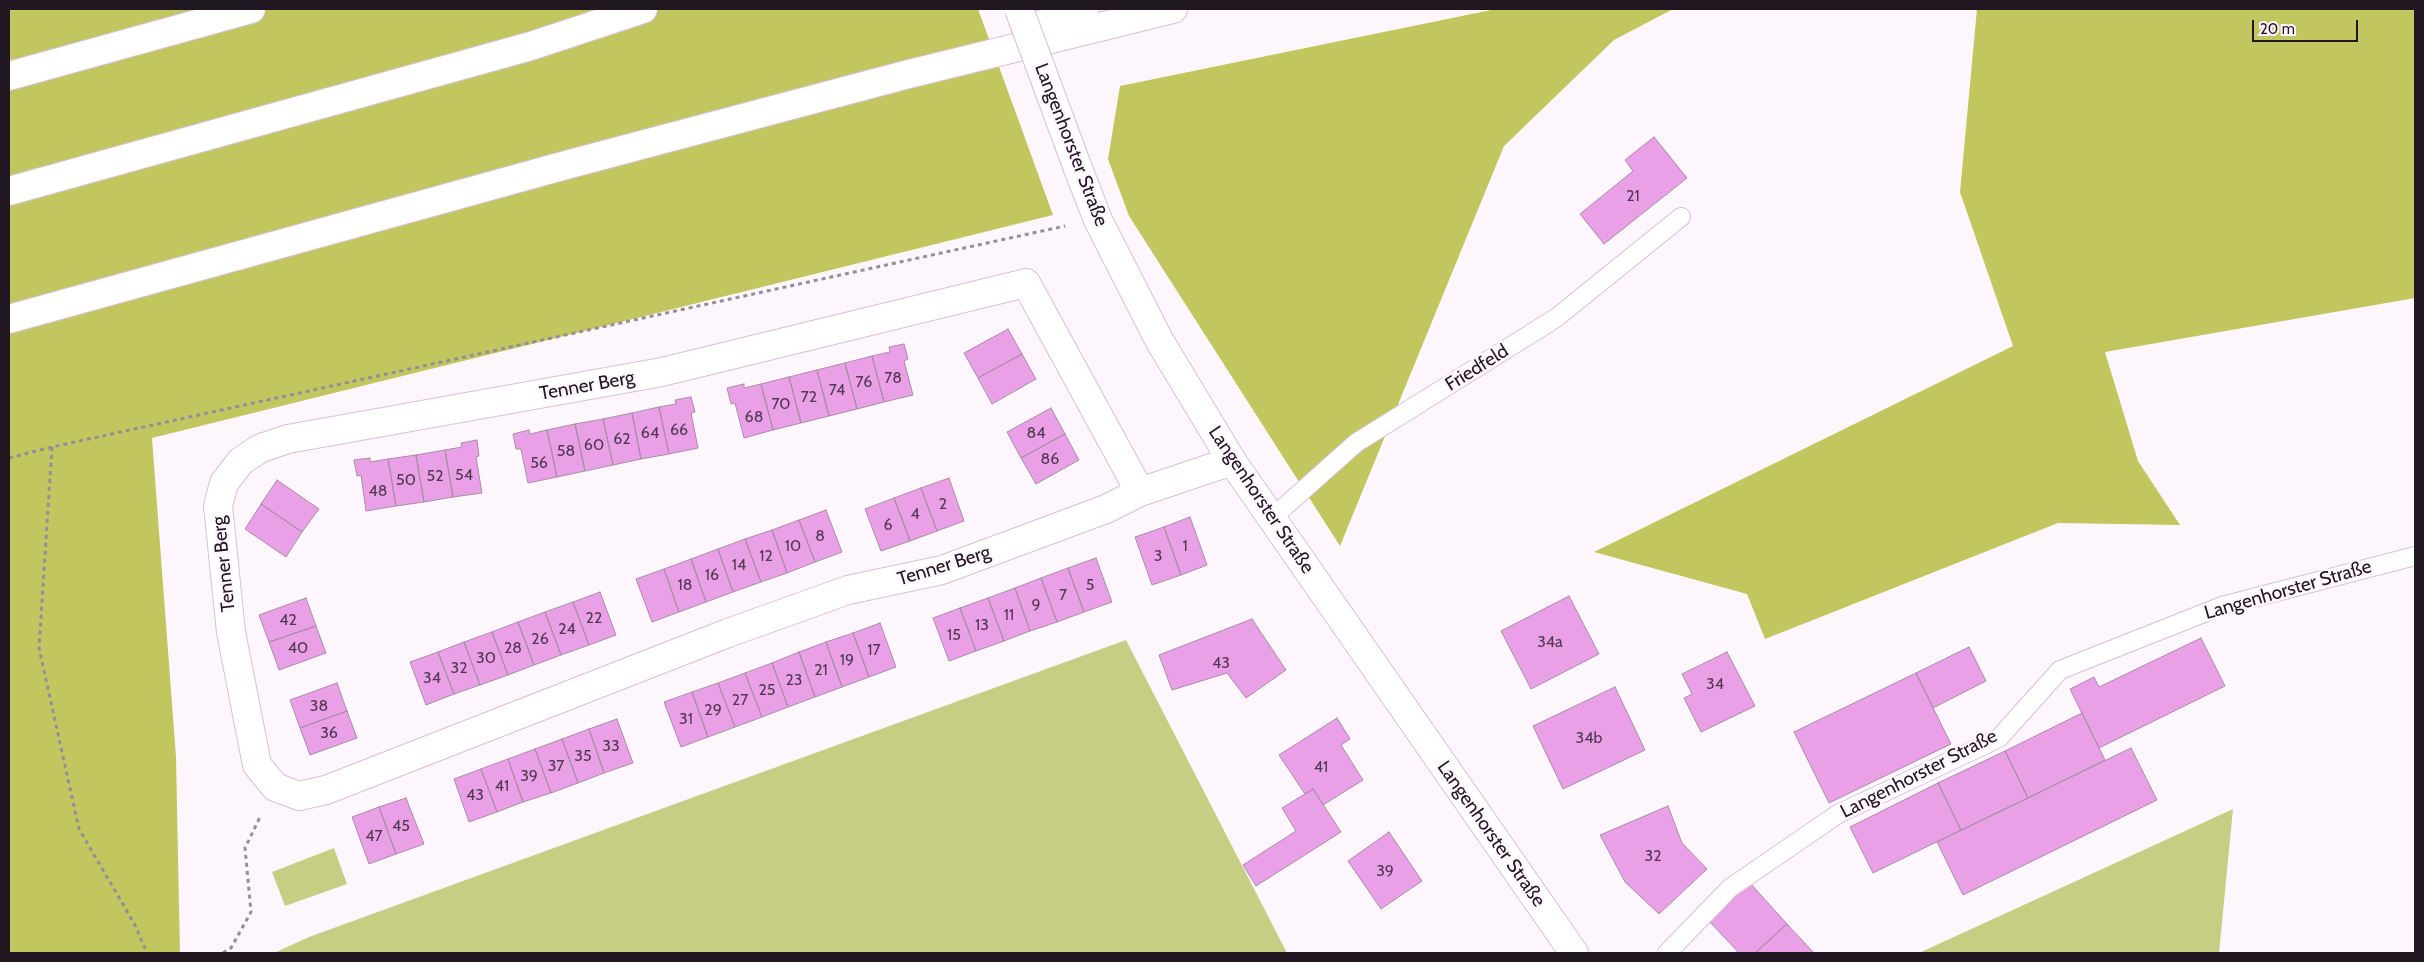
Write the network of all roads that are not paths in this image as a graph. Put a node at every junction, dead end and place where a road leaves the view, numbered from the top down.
1 (251, 9) edge
2 (643, 9) edge
3 (1019, 9) edge
4 (1085, 9) edge
5 (1173, 9) edge
6 (905, 75) junction
7 (9, 76) edge
8 (9, 191) edge
9 (1680, 217) dead end
10 (9, 319) edge
11 (1232, 461) junction
12 (1140, 492) junction
13 (1273, 517) junction
14 (2415, 556) edge
15 (1574, 953) edge
16 (1667, 953) edge

1 - 7 main road
2 - 8 main road
3 - 11 main road, Langenhorster Straße, bridge
4 - 6 main road
5 - 6 main road
6 - 10 main road
9 - 13 lane, Friedfeld
11 - 12 main road, Tenner Berg
11 - 13 main road, Langenhorster Straße
12 - 12 main road, Tenner Berg
13 - 15 main road, Langenhorster Straße
14 - 16 lane, Langenhorster Straße

